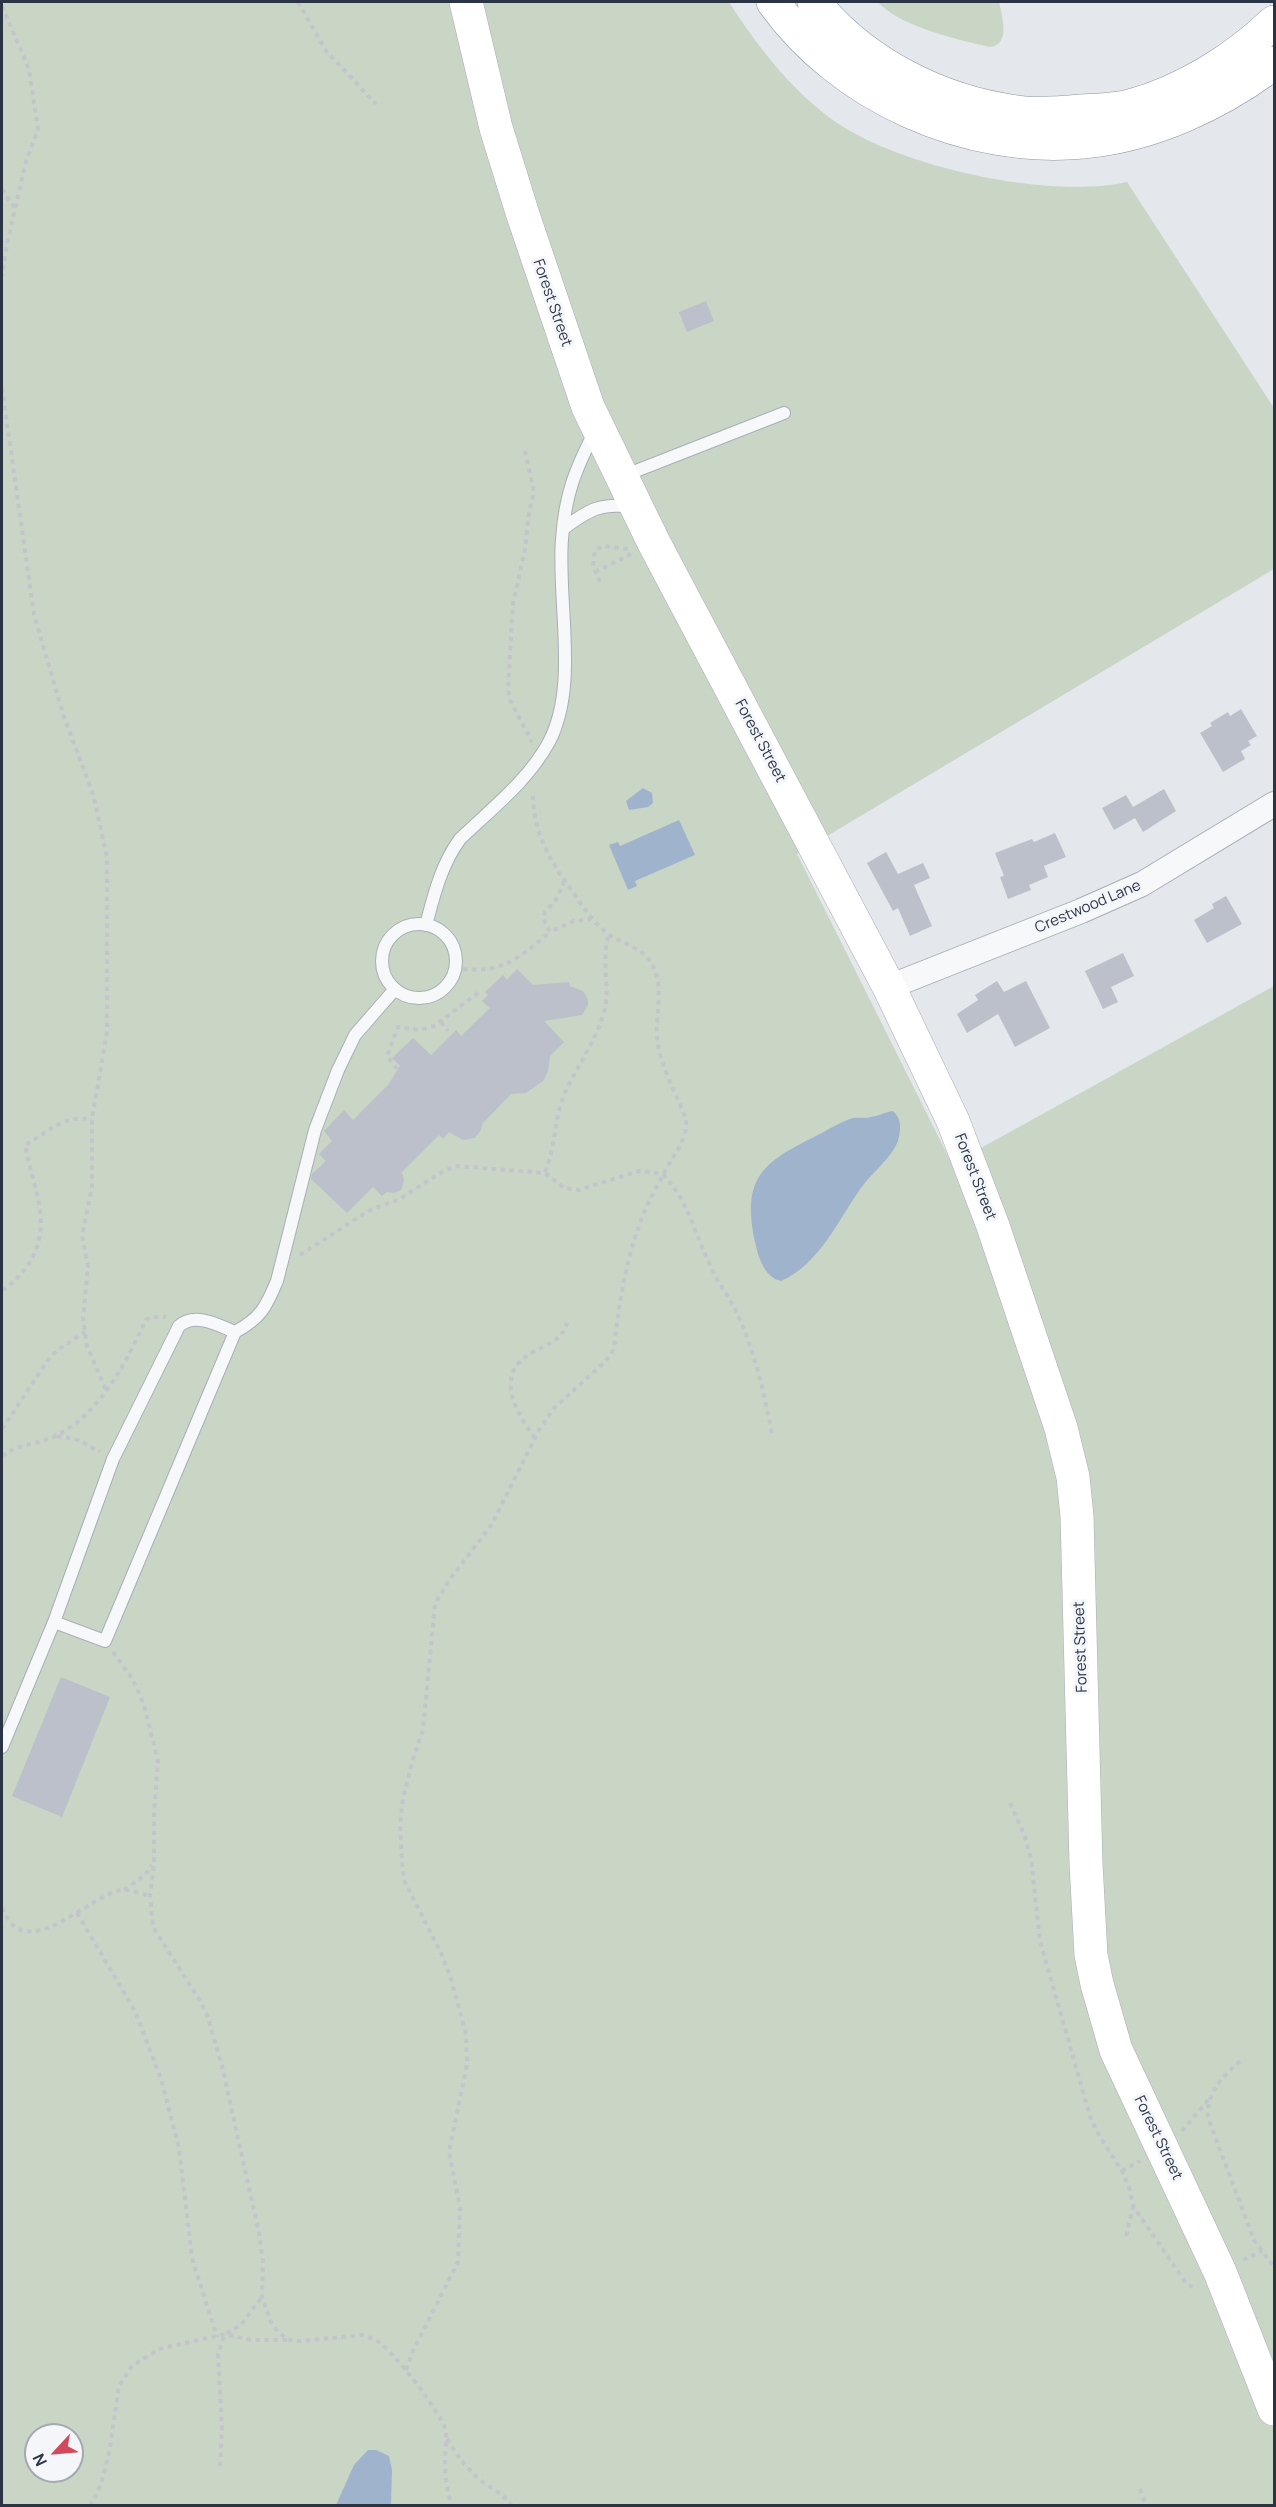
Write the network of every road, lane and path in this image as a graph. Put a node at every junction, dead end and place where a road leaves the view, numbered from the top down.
1 (298, 2) edge
2 (466, 2) edge
3 (773, 2) edge
4 (814, 2) edge
5 (2, 6) edge
6 (1275, 22) edge
7 (1275, 63) edge
8 (376, 104) dead end
9 (2, 189) edge
10 (16, 210) junction
11 (2, 276) edge
12 (2, 388) edge
13 (784, 413) dead end
14 (597, 428) junction
15 (525, 451) dead end
16 (622, 477) junction
17 (637, 508) junction
18 (563, 529) junction
19 (642, 549) junction
20 (595, 572) junction
21 (600, 582) dead end
22 (531, 771) junction
23 (1275, 804) edge
24 (564, 881) junction
25 (591, 919) junction
26 (426, 924) junction
27 (550, 932) junction
28 (609, 934) junction
29 (454, 969) junction
30 (889, 987) junction
31 (394, 989) junction
32 (479, 992) dead end
33 (441, 1022) junction
34 (448, 1031) dead end
35 (398, 1070) dead end
36 (92, 1119) junction
37 (545, 1173) junction
38 (663, 1174) junction
39 (279, 1269) junction
40 (2, 1290) edge
41 (166, 1317) dead end
42 (567, 1323) dead end
43 (85, 1332) junction
44 (235, 1332) junction
45 (106, 1390) junction
46 (2, 1429) edge
47 (772, 1434) dead end
48 (56, 1436) junction
49 (535, 1438) junction
50 (2, 1456) edge
51 (113, 1459) junction
52 (54, 1622) junction
53 (105, 1641) junction
54 (2, 1748) edge
55 (154, 1863) junction
56 (123, 1890) junction
57 (150, 1896) junction
58 (2, 1908) edge
59 (77, 1913) junction
60 (1240, 2061) dead end
61 (1133, 2206) dead end
62 (1126, 2236) dead end
63 (1275, 2267) edge
64 (262, 2297) junction
65 (225, 2334) junction
66 (217, 2337) junction
67 (289, 2340) junction
68 (406, 2370) junction
69 (1275, 2409) edge
70 (446, 2437) junction
71 (220, 2466) dead end
72 (1140, 2489) dead end
73 (90, 2505) edge
74 (452, 2505) edge
75 (512, 2505) edge
76 (1146, 2505) edge

1 - 8 path
2 - 14 main road, Forest Street
3 - 7 main road
4 - 6 main road
5 - 10 path
9 - 10 path
10 - 11 path
12 - 36 path
13 - 16 lane
14 - 16 main road, Forest Street
14 - 18 lane
15 - 22 path
16 - 17 main road, Forest Street
17 - 18 lane
17 - 19 main road, Forest Street
18 - 22 lane
19 - 20 path
19 - 20 path
19 - 30 main road, Forest Street
20 - 21 path
22 - 24 path
22 - 26 lane
23 - 30 street, Crestwood Lane
24 - 25 path
24 - 27 path
25 - 27 path
25 - 28 path
26 - 29 lane
26 - 31 lane
27 - 29 path
28 - 37 path
28 - 38 path
29 - 31 lane
30 - 69 main road, Forest Street
31 - 39 lane
32 - 33 path
33 - 34 path
33 - 35 path
36 - 40 path
36 - 43 path
37 - 38 path
37 - 39 path
38 - 47 path
38 - 49 path
39 - 44 lane
41 - 45 path
42 - 49 path
43 - 45 path
43 - 46 path
44 - 51 lane
44 - 53 lane
45 - 48 path
48 - 50 path
48 - 51 path
49 - 68 path
51 - 52 lane
52 - 53 lane
52 - 54 lane
53 - 55 path
55 - 56 path
55 - 57 path
56 - 57 path
56 - 59 path
57 - 64 path
58 - 59 path
59 - 66 path
60 - 63 path
61 - 62 path
64 - 65 path
64 - 67 path
65 - 66 path
65 - 67 path
65 - 71 path
66 - 73 path
67 - 68 path
68 - 70 path
70 - 74 path
70 - 75 path
72 - 76 path

